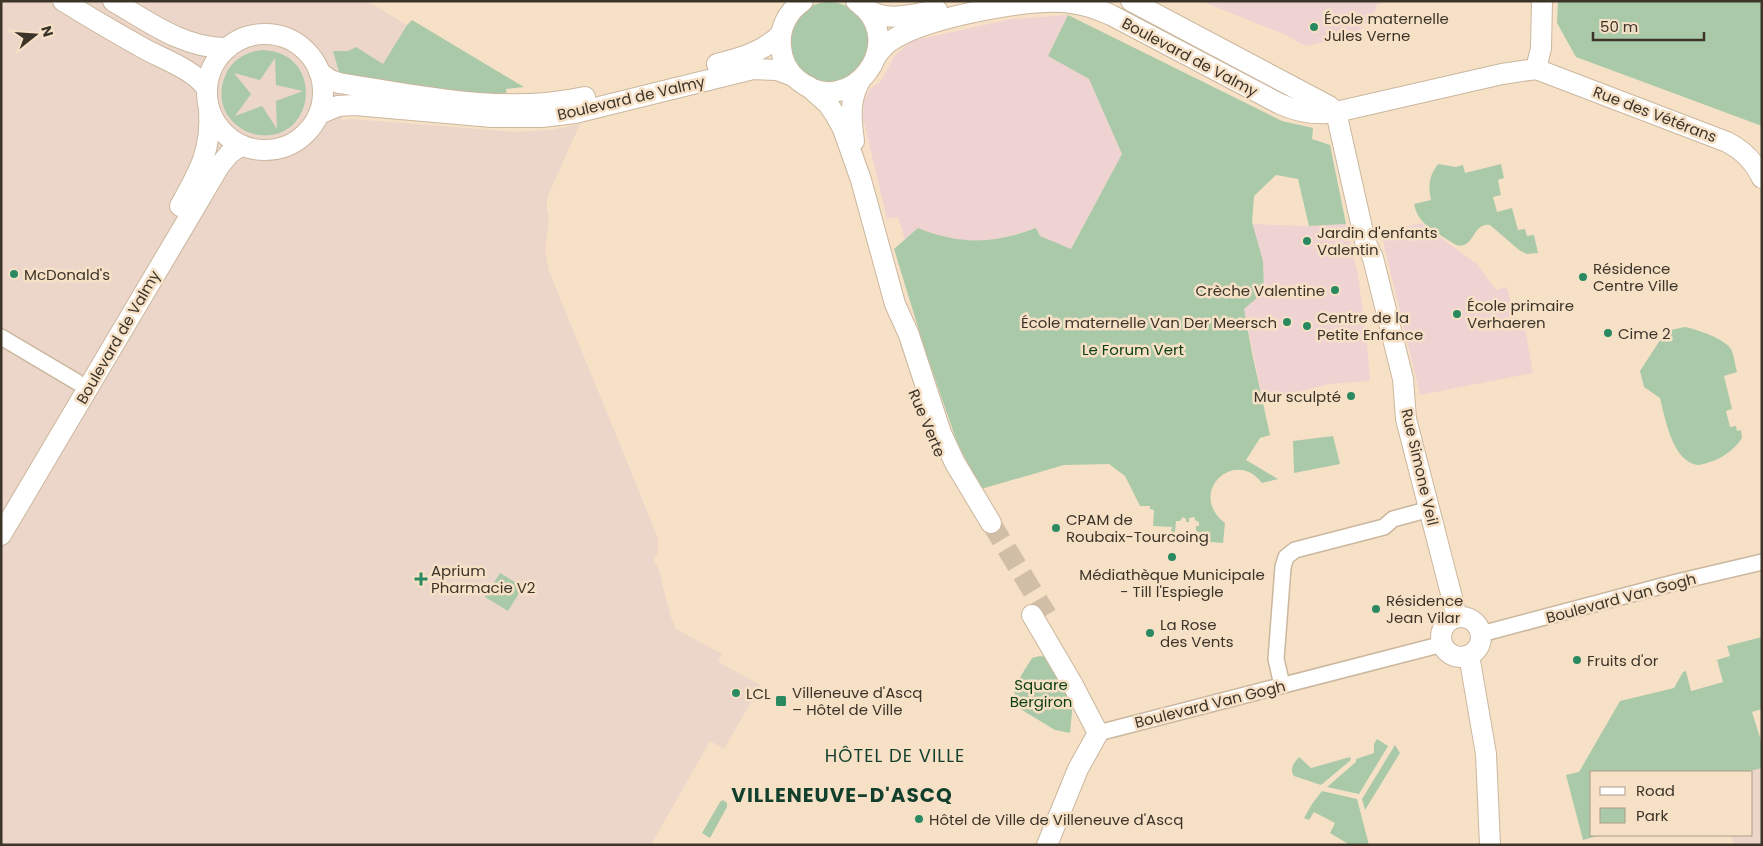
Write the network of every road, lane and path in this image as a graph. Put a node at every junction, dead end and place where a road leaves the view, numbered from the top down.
1 (63, 1) edge
2 (113, 1) edge
3 (978, 1) edge
4 (1131, 1) edge
5 (1530, 1) edge
6 (1542, 1) edge
7 (1030, 2) edge
8 (799, 3) edge
9 (859, 4) edge
10 (781, 34) junction
11 (227, 48) junction
12 (876, 56) junction
13 (1536, 68) junction
14 (319, 72) junction
15 (800, 81) junction
16 (860, 81) junction
17 (207, 88) junction
18 (209, 110) junction
19 (1336, 112) junction
20 (319, 114) junction
21 (242, 146) junction
22 (1762, 178) edge
23 (861, 180) junction
24 (1, 337) edge
25 (77, 382) junction
26 (1430, 509) junction
27 (1, 510) edge
28 (987, 528) tunnel mouth
29 (1, 535) edge
30 (1762, 562) edge
31 (1040, 615) tunnel mouth
32 (1457, 617) junction
33 (1481, 634) junction
34 (1442, 644) junction
35 (1469, 655) junction
36 (1282, 685) junction
37 (1098, 733) junction
38 (1048, 845) edge
39 (1490, 845) edge

1 - 17 main road
2 - 11 main road
3 - 9 main road
4 - 19 main road, Boulevard de Valmy
5 - 13 main road
6 - 13 main road
7 - 12 main road, Boulevard de Valmy
7 - 19 main road, Boulevard de Valmy
8 - 10 main road
9 - 12 main road
10 - 14 main road, Boulevard de Valmy
10 - 15 main road
11 - 14 main road
11 - 17 main road
12 - 16 main road, Rue Verte
13 - 19 main road, Boulevard de Valmy
13 - 22 main road, Rue des Vétérans
14 - 20 main road
15 - 16 main road, Boulevard de Valmy
15 - 20 main road, Boulevard de Valmy
15 - 23 main road, Rue Verte
16 - 23 main road, Rue Verte
17 - 18 main road
18 - 21 main road
18 - 25 main road, Boulevard de Valmy
19 - 26 main road, Rue Simone Veil
20 - 21 main road
21 - 29 main road, Boulevard de Valmy
23 - 28 main road, Rue Verte
24 - 25 street
25 - 27 main road, Boulevard de Valmy
26 - 32 main road, Rue Simone Veil
26 - 36 street
30 - 33 street, Boulevard Van Gogh
31 - 37 main road
32 - 33 main road
32 - 34 main road
33 - 35 main road
34 - 35 main road
34 - 36 street, Boulevard Van Gogh
35 - 39 main road
36 - 37 street, Boulevard Van Gogh
37 - 38 main road

